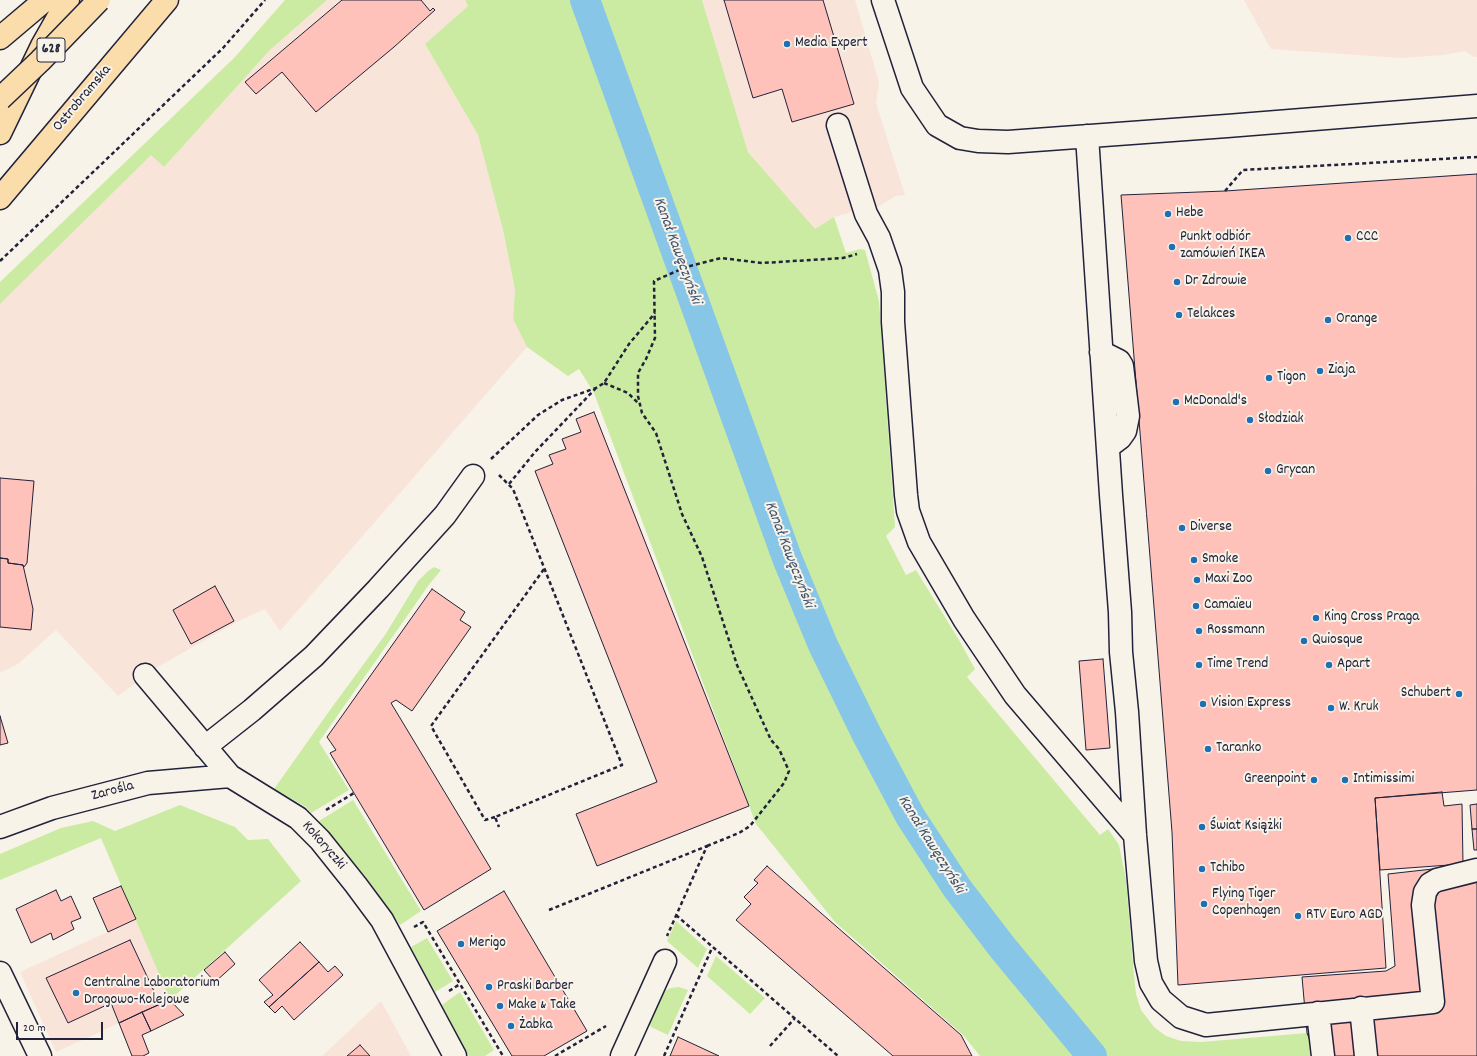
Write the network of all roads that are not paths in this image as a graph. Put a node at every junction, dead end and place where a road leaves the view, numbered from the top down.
1 (44, 0) edge
2 (68, 0) edge
3 (99, 0) edge
4 (167, 0) edge
5 (883, 0) edge
6 (0, 38) edge
7 (0, 99) edge
8 (1477, 106) edge
9 (838, 125) dead end
10 (0, 133) edge
11 (1087, 136) junction
12 (0, 198) edge
13 (473, 476) road end
14 (145, 675) dead end
15 (205, 747) junction
16 (230, 776) junction
17 (0, 827) edge
18 (1135, 835) junction
19 (1477, 870) edge
20 (665, 961) road end
21 (0, 973) edge
22 (1361, 1008) junction
23 (1318, 1013) junction
24 (40, 1056) edge
25 (455, 1056) edge
26 (622, 1056) edge
27 (1323, 1056) edge
28 (1366, 1056) edge

1 - 6 main road
2 - 10 main road
3 - 7 main road, 628, bridge
4 - 12 main road, Ostrobramska
5 - 11 street
8 - 11 street
9 - 18 street
11 - 18 street
13 - 15 street
14 - 15 street, Kokoryczki
15 - 16 street, Kokoryczki
16 - 17 street, Zarośla
16 - 25 street, Kokoryczki
18 - 23 street
19 - 22 street
20 - 26 street
21 - 24 street
22 - 23 street
22 - 28 street
23 - 27 street

